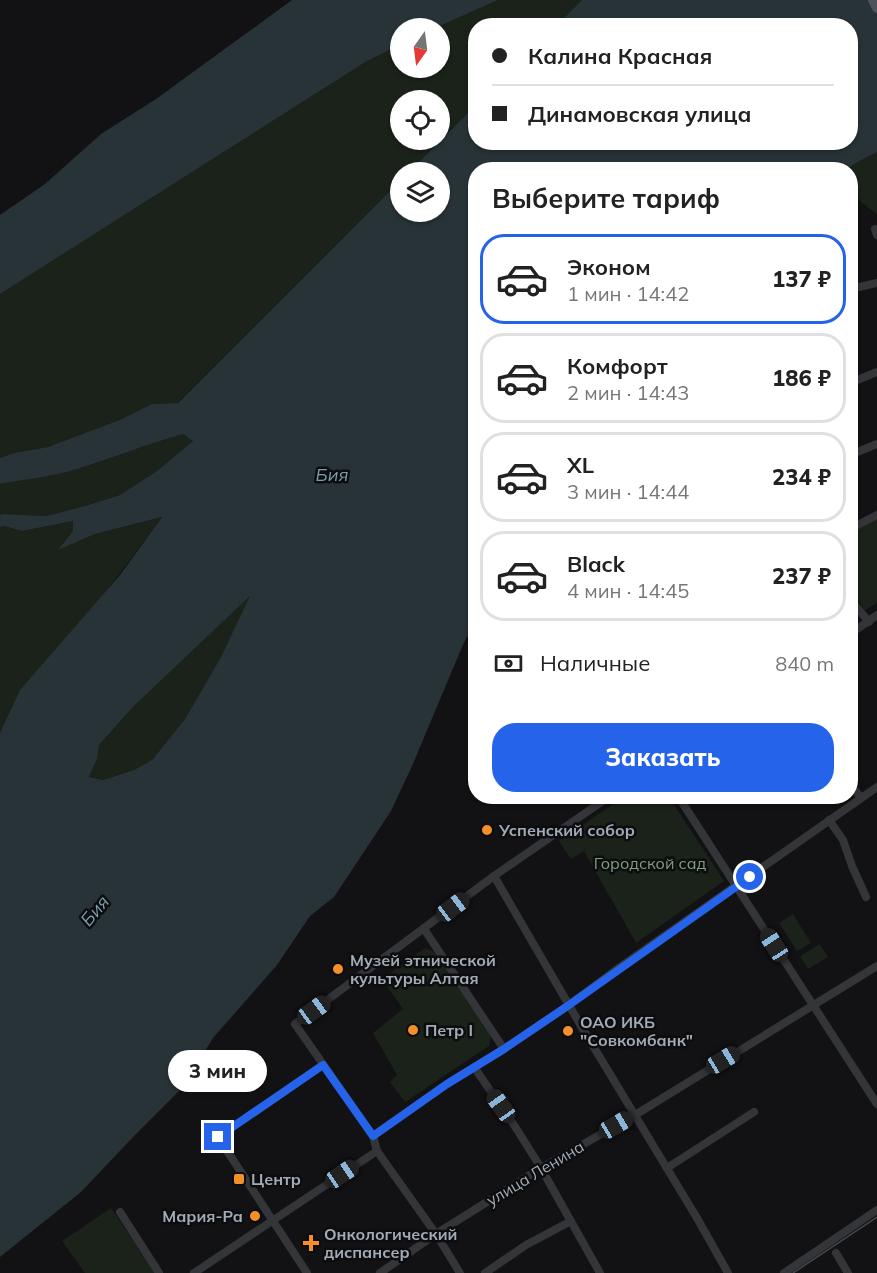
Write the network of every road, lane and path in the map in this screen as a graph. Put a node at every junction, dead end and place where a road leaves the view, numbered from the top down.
1 (873, 0) edge
2 (877, 8) edge
3 (877, 283) edge
4 (858, 287) edge
5 (877, 372) edge
6 (858, 379) edge
7 (877, 444) edge
8 (858, 452) edge
9 (877, 515) edge
10 (858, 525) edge
11 (858, 609) edge
12 (877, 615) edge
13 (869, 622) junction
14 (858, 629) edge
15 (877, 787) edge
16 (858, 794) edge
17 (861, 798) junction
18 (858, 800) edge
19 (598, 804) edge
20 (683, 804) edge
21 (853, 804) edge
22 (830, 820) junction
23 (494, 876) junction
24 (736, 886) junction
25 (866, 897) dead end
26 (424, 929) junction
27 (877, 966) edge
28 (569, 1005) junction
29 (813, 1005) junction
30 (504, 1049) junction
31 (323, 1065) junction
32 (474, 1067) junction
33 (877, 1104) edge
34 (754, 1112) dead end
35 (634, 1115) junction
36 (373, 1136) junction
37 (377, 1151) junction
38 (541, 1168) junction
39 (667, 1168) junction
40 (877, 1210) edge
41 (120, 1212) dead end
42 (273, 1220) junction
43 (571, 1221) junction
44 (436, 1234) junction
45 (836, 1253) dead end
46 (159, 1273) edge
47 (194, 1273) edge
48 (307, 1273) edge
49 (380, 1273) edge
50 (460, 1273) edge
51 (485, 1273) edge
52 (600, 1273) edge
53 (728, 1273) edge
54 (784, 1273) edge
55 (848, 1273) edge

1 - 2 main road
3 - 4 street
5 - 6 street
7 - 8 street
9 - 10 street
11 - 13 street
12 - 13 street
13 - 14 street
15 - 17 street
16 - 17 street
17 - 18 street
19 - 23 street
20 - 24 street
21 - 22 street
22 - 24 street
22 - 25 street
23 - 26 street
23 - 28 street
24 - 28 street
24 - 29 street
26 - 30 street
26 - 31 street
27 - 29 street, улица Ленина
28 - 30 street
28 - 35 street
29 - 33 street
29 - 35 street, улица Ленина
30 - 32 street
31 - 36 street
31 - 42 street
32 - 36 street
32 - 38 street
34 - 39 street
35 - 38 street, улица Ленина
35 - 39 street
36 - 37 street
37 - 42 street
37 - 44 street
38 - 43 street
38 - 44 street, улица Ленина
39 - 53 street
40 - 54 street
41 - 46 street
42 - 47 street
42 - 48 street
43 - 51 street
43 - 52 street
44 - 49 street, улица Ленина
44 - 50 street
45 - 55 street

